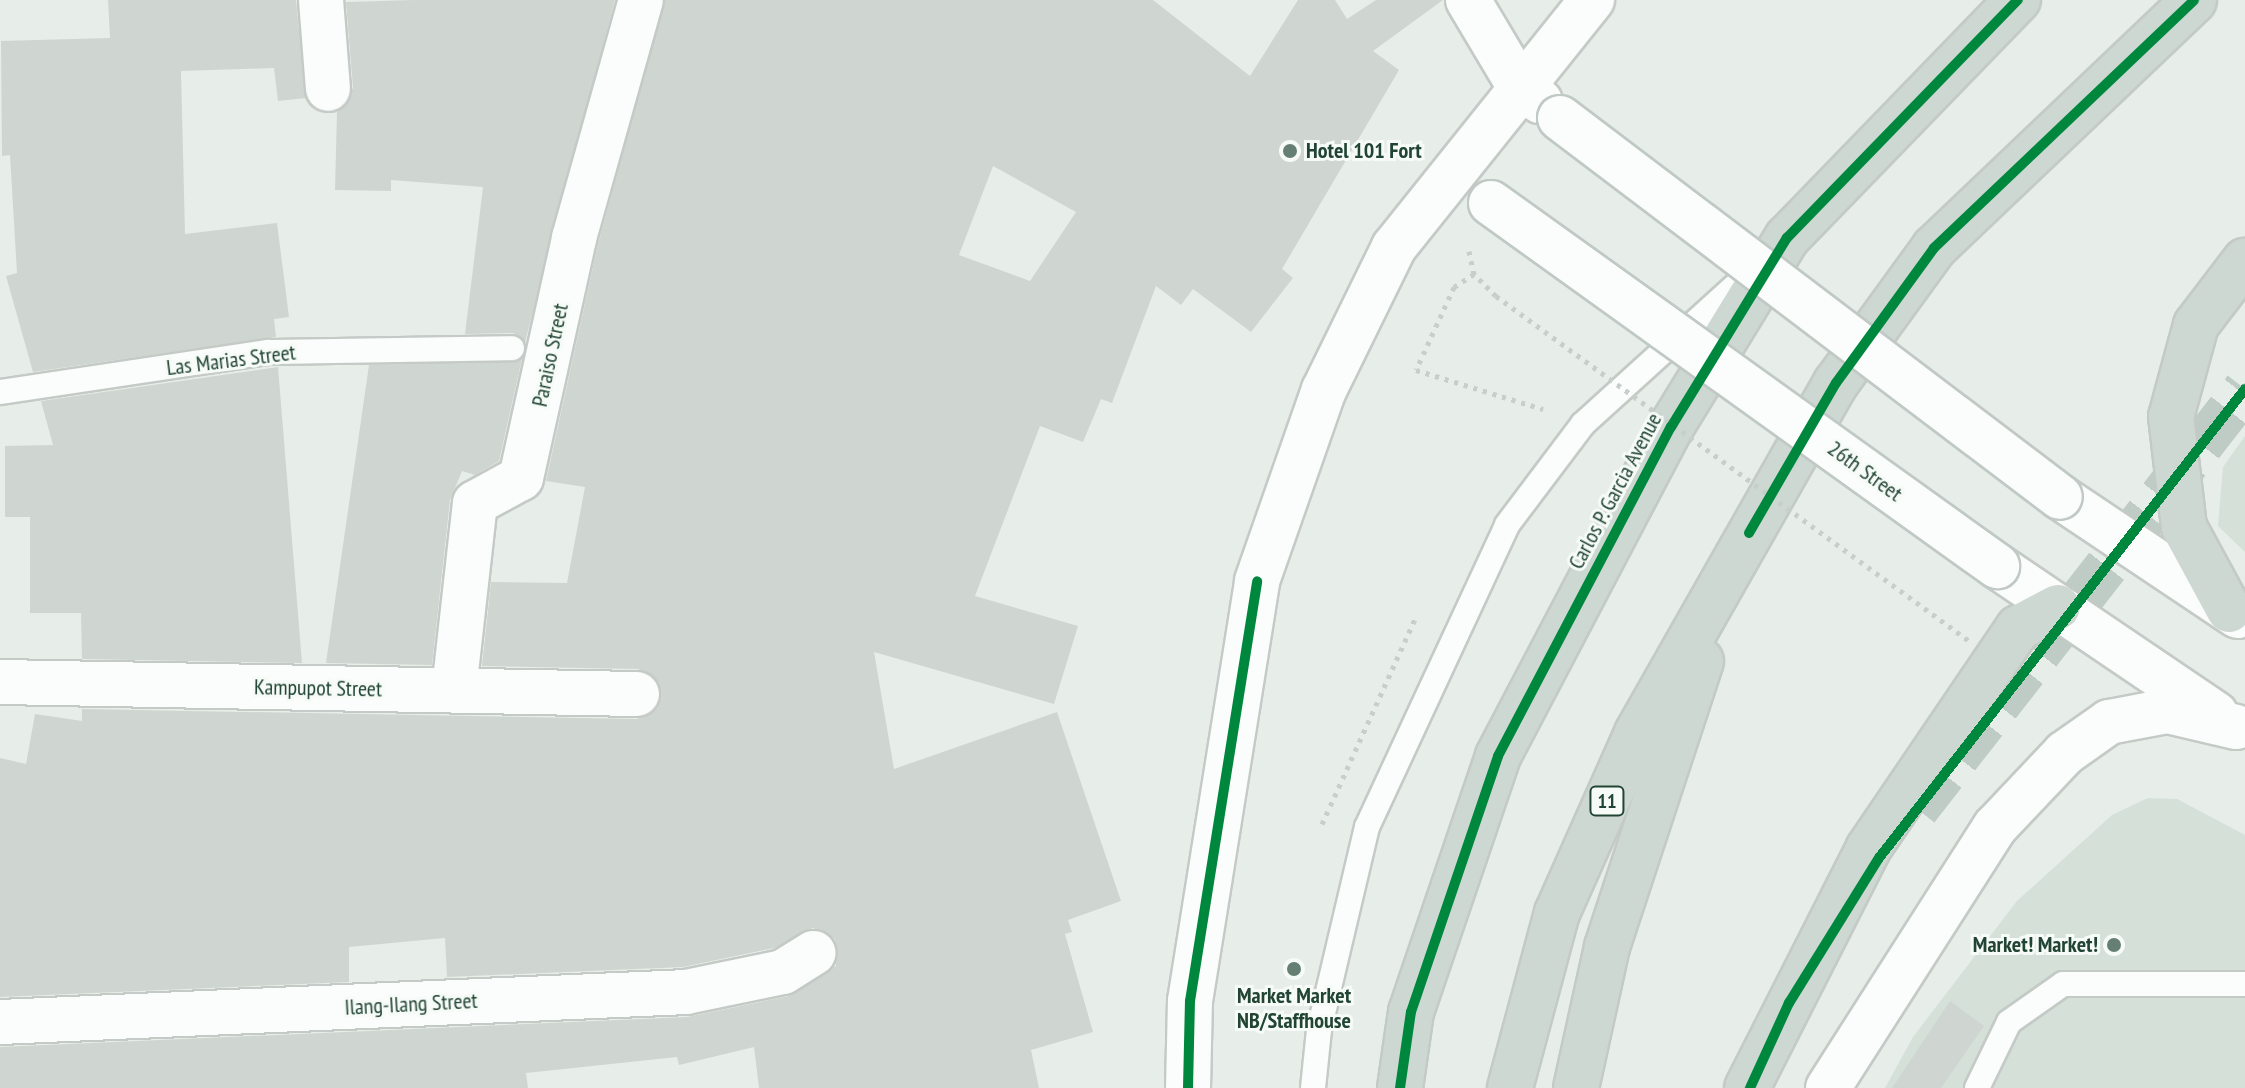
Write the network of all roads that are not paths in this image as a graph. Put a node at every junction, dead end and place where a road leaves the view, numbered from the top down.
1 (321, 0) edge
2 (641, 0) edge
3 (1468, 0) edge
4 (1592, 0) edge
5 (2018, 0) edge
6 (2194, 0) edge
7 (1518, 84) junction
8 (328, 89) dead end
9 (1453, 172) junction
10 (1787, 238) junction
11 (2245, 261) edge
12 (512, 348) dead end
13 (0, 392) edge
14 (1749, 533) junction
15 (2058, 607) junction
16 (2237, 616) edge
17 (0, 682) edge
18 (454, 690) junction
19 (637, 694) dead end
20 (2240, 730) edge
21 (814, 953) dead end
22 (2245, 984) edge
23 (0, 1022) edge
24 (1188, 1088) edge
25 (1313, 1088) edge
26 (1400, 1088) edge
27 (1510, 1088) edge
28 (1576, 1088) edge
29 (1747, 1088) edge
30 (1828, 1088) edge
31 (1977, 1088) edge

1 - 8 main road
2 - 18 main road, Paraiso Street
3 - 7 main road
4 - 7 main road
5 - 10 main road, Carlos P. Garcia Avenue
6 - 14 main road, 11
7 - 9 main road
7 - 16 main road, bridge
9 - 15 main road, 26th Street, bridge
9 - 24 main road
10 - 25 lane
10 - 26 main road, Carlos P. Garcia Avenue
11 - 16 main road
12 - 13 lane, Las Marias Street
14 - 27 main road, 11
14 - 28 main road
15 - 20 main road, 26th Street
15 - 29 main road
17 - 18 main road, Kampupot Street
18 - 19 main road, Kampupot Street
20 - 30 main road
21 - 23 main road, Ilang-Ilang Street
22 - 31 lane

